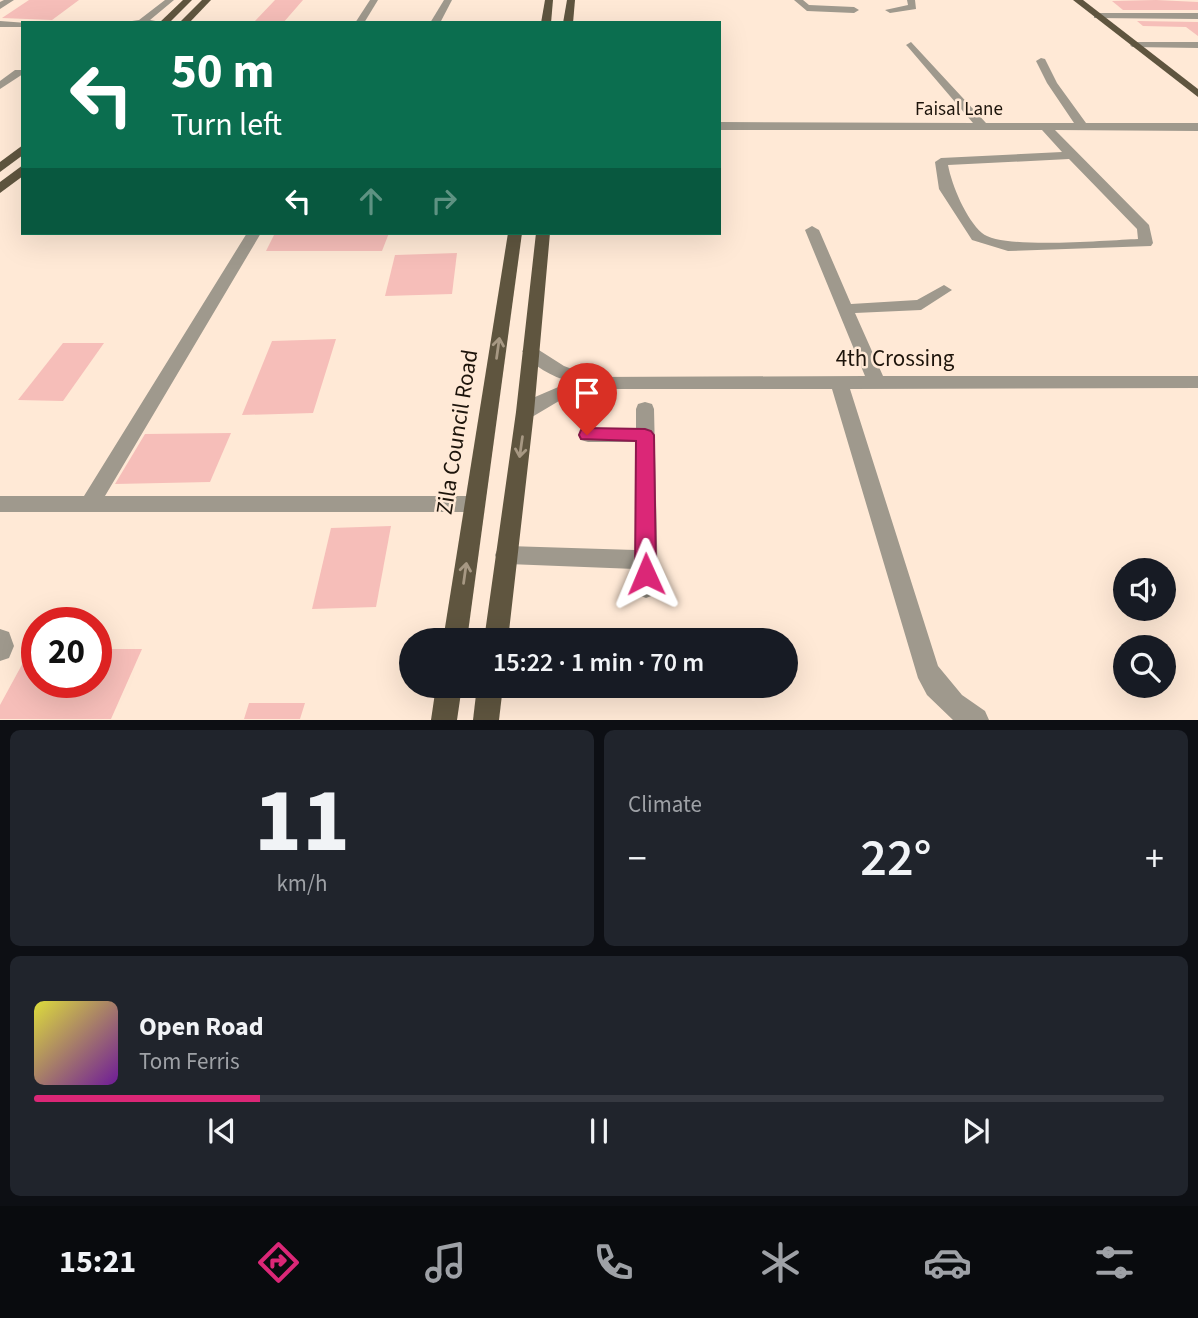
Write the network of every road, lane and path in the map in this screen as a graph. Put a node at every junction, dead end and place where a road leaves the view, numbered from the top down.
1 (10, 0) edge
2 (170, 0) edge
3 (188, 0) edge
4 (207, 0) edge
5 (374, 0) edge
6 (447, 0) edge
7 (549, 0) edge
8 (571, 0) edge
9 (798, 0) edge
10 (911, 0) edge
11 (1077, 0) edge
12 (0, 6) edge
13 (854, 10) dead end
14 (890, 10) dead end
15 (1097, 16) junction
16 (1198, 16) edge
17 (144, 21) edge
18 (165, 21) edge
19 (185, 21) edge
20 (360, 21) edge
21 (436, 21) edge
22 (546, 21) edge
23 (568, 21) edge
24 (0, 24) edge
25 (21, 24) edge
26 (911, 45) dead end
27 (1135, 45) junction
28 (1198, 45) edge
29 (1041, 61) dead end
30 (0, 72) edge
31 (21, 72) edge
32 (0, 86) edge
33 (1198, 94) edge
34 (721, 126) edge
35 (982, 126) junction
36 (1045, 127) junction
37 (1083, 127) junction
38 (1198, 127) edge
39 (21, 151) edge
40 (1073, 155) junction
41 (0, 168) edge
42 (21, 171) edge
43 (0, 189) edge
44 (812, 230) dead end
45 (253, 235) edge
46 (515, 235) edge
47 (543, 235) edge
48 (944, 290) dead end
49 (845, 309) junction
50 (531, 351) junction
51 (839, 382) junction
52 (876, 382) junction
53 (1198, 382) edge
54 (593, 383) junction
55 (645, 409) dead end
56 (525, 412) junction
57 (587, 435) dead end
58 (645, 435) junction
59 (474, 504) junction
60 (0, 505) edge
61 (89, 505) junction
62 (506, 555) junction
63 (645, 560) junction
64 (646, 588) dead end
65 (457, 628) edge
66 (497, 628) edge
67 (0, 640) edge
68 (0, 650) edge
69 (447, 698) edge
70 (489, 698) edge
71 (444, 719) edge
72 (486, 719) edge
73 (976, 719) edge

1 - 12 street
2 - 17 street
3 - 18 main road
4 - 19 main road
5 - 20 street
6 - 21 street
7 - 22 main road
8 - 23 main road
9 - 13 street
10 - 14 street
11 - 15 main road
15 - 16 street
15 - 27 main road
24 - 25 street
26 - 35 street
27 - 28 street
27 - 33 main road
29 - 37 street
30 - 31 street
31 - 32 street
34 - 35 street, Faisal Lane
35 - 36 street, Faisal Lane
36 - 37 street, Faisal Lane
36 - 40 street
37 - 38 street, Faisal Lane
39 - 41 main road
40 - 40 street
42 - 43 main road
44 - 49 street
45 - 61 street
59 -> 46 main road, Zila Council Road
47 - 50 main road
48 - 49 street
49 - 52 street
50 - 54 street, 4th Crossing
50 - 56 main road
51 - 52 street, 4th Crossing
51 - 54 street, 4th Crossing
51 - 73 street
52 - 53 street, 4th Crossing
54 - 56 street, 4th Crossing
55 - 58 street
56 -> 62 main road
57 - 58 street
58 - 63 street
59 - 61 street
65 -> 59 main road, Zila Council Road
60 - 61 street
62 - 63 street
62 - 66 main road
63 - 64 street
67 - 68 street
69 - 71 main road
70 - 72 main road

